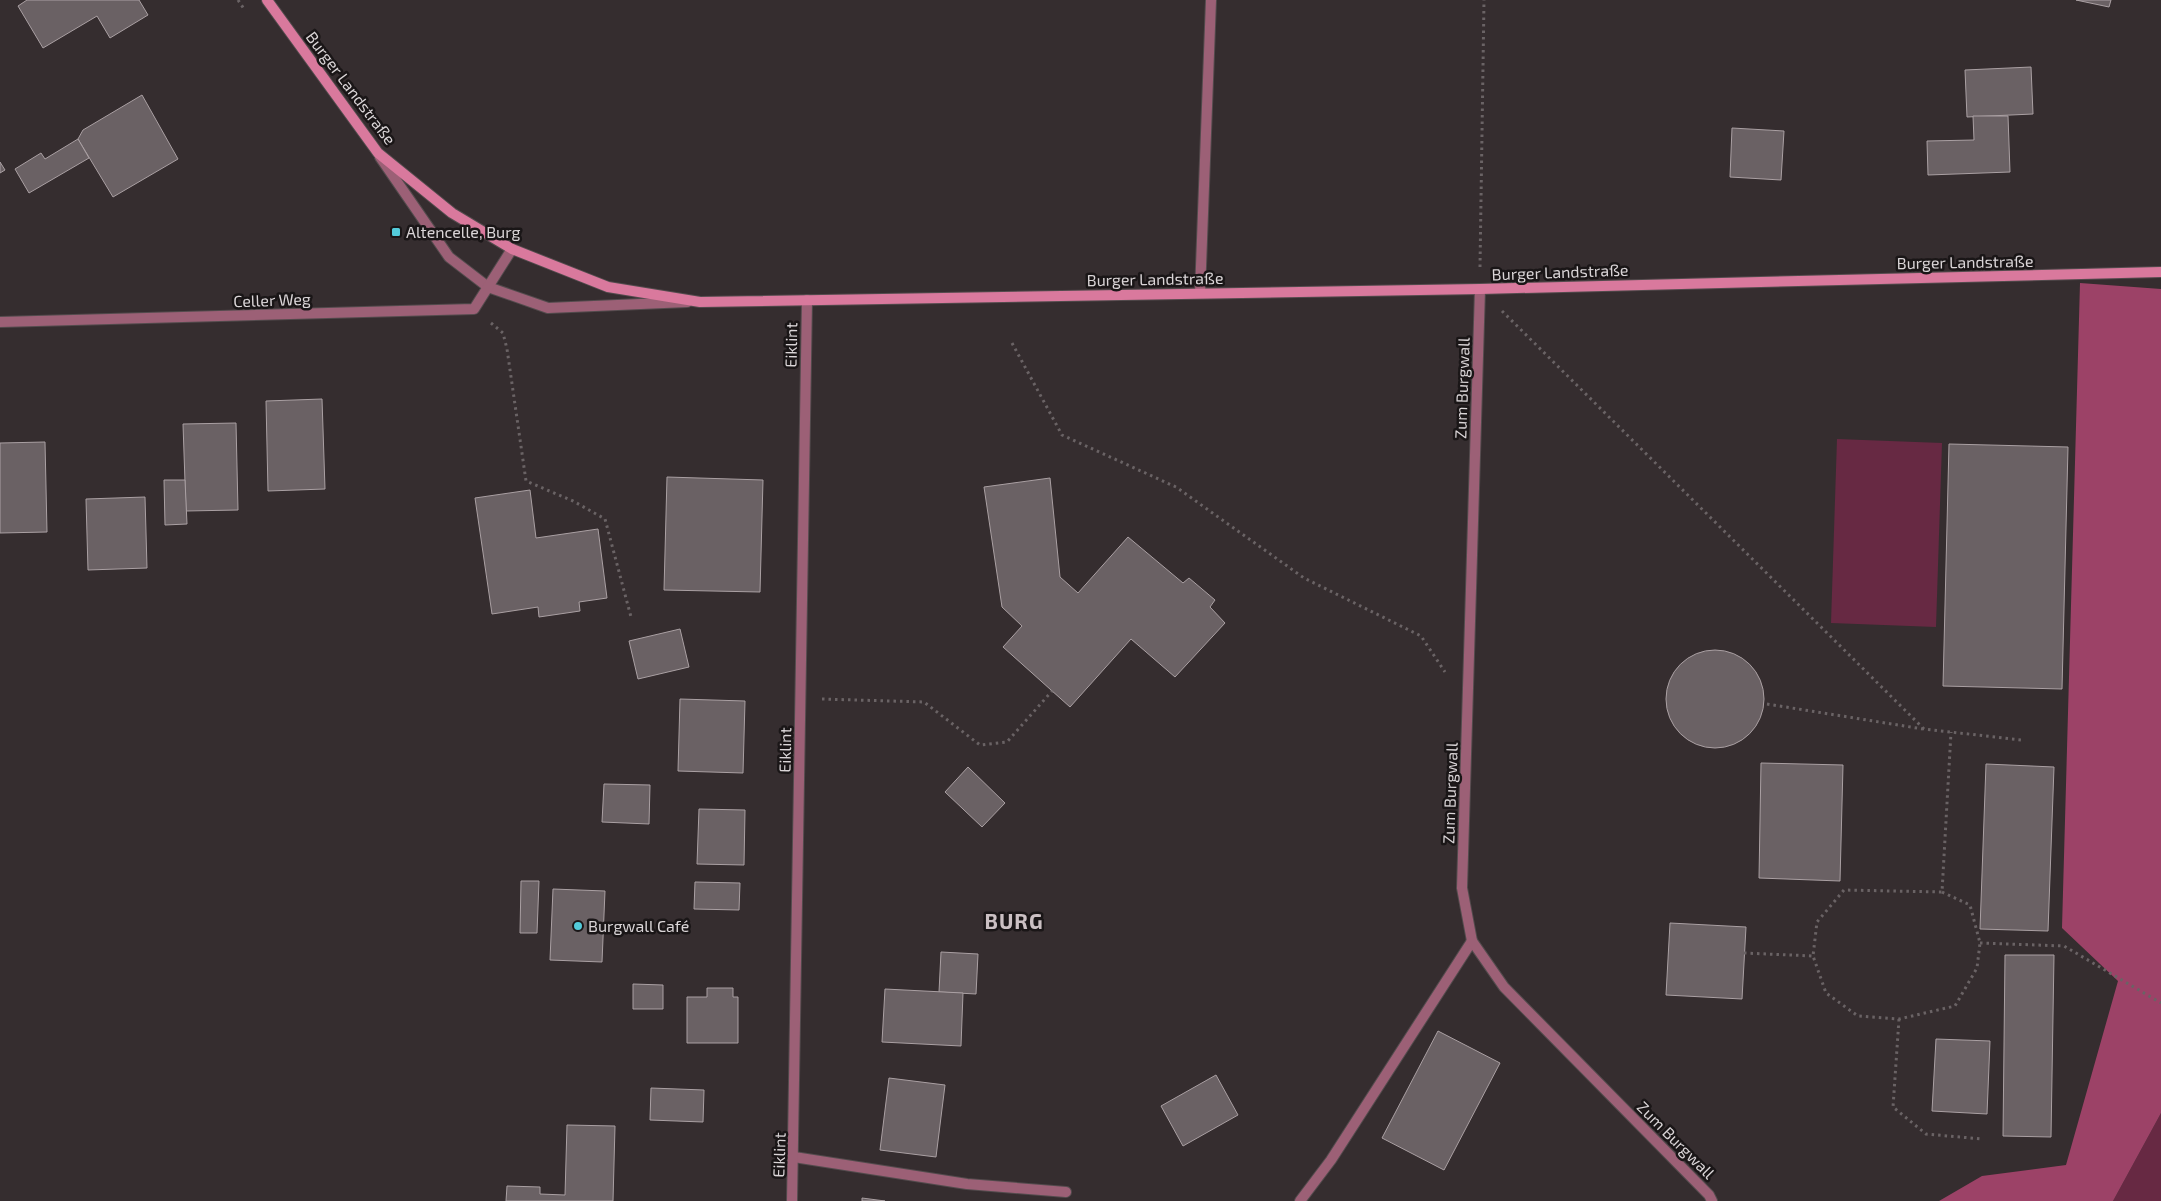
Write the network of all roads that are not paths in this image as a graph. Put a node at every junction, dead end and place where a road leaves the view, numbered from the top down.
1 (267, 0) edge
2 (1211, 0) edge
3 (378, 153) junction
4 (512, 249) junction
5 (2161, 272) edge
6 (488, 287) junction
7 (1480, 290) junction
8 (1200, 293) junction
9 (807, 300) junction
10 (700, 302) junction
11 (0, 322) edge
12 (1472, 941) junction
13 (794, 1156) junction
14 (1066, 1192) dead end
15 (792, 1201) edge
16 (1300, 1201) edge
17 (1712, 1201) edge

1 - 3 street, Burger Landstraße
2 - 8 street
3 - 4 street, Burger Landstraße
3 - 6 street
4 - 6 street, Celler Weg
4 - 10 street, Burger Landstraße
5 - 7 street, Burger Landstraße
6 - 10 street
6 - 11 street, Celler Weg
7 - 8 street, Burger Landstraße
7 - 12 street, Zum Burgwall
8 - 9 street, Burger Landstraße
9 - 10 street, Burger Landstraße
9 - 13 street, Eiklint
12 - 16 street
12 - 17 street, Zum Burgwall
13 - 14 street
13 - 15 street, Eiklint

